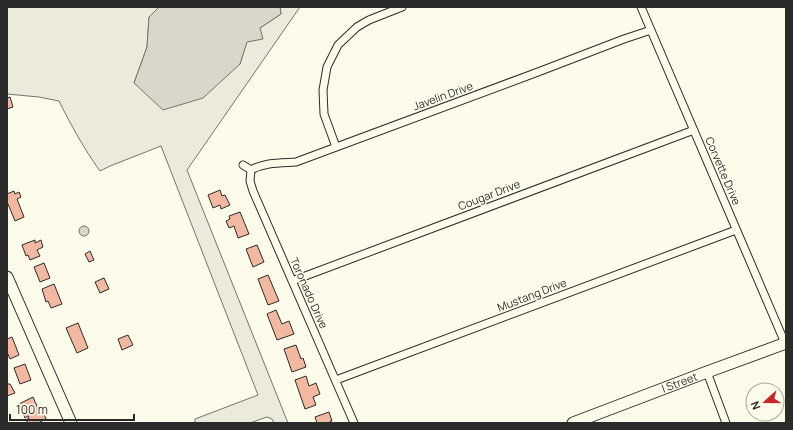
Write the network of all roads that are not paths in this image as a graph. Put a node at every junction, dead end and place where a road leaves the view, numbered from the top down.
1 (402, 7) edge
2 (641, 7) edge
3 (651, 30) junction
4 (694, 130) junction
5 (336, 147) junction
6 (243, 165) dead end
7 (251, 170) junction
8 (736, 230) junction
9 (292, 281) junction
10 (8, 283) edge
11 (786, 343) edge
12 (706, 372) junction
13 (336, 380) junction
14 (71, 423) edge
15 (354, 423) edge
16 (573, 423) edge
17 (726, 423) edge

1 - 5 street
2 - 3 street, Corvette Drive
3 - 4 street, Corvette Drive
3 - 5 street, Javelin Drive
4 - 8 street, Corvette Drive
4 - 9 street, Cougar Drive
5 - 7 street, Javelin Drive
6 - 7 street
7 - 9 street, Toronado Drive
8 - 11 street, Corvette Drive
8 - 13 street, Mustang Drive
9 - 13 street, Toronado Drive
10 - 14 street
11 - 12 street, I Street
12 - 16 street, I Street
12 - 17 street
13 - 15 street, Toronado Drive

